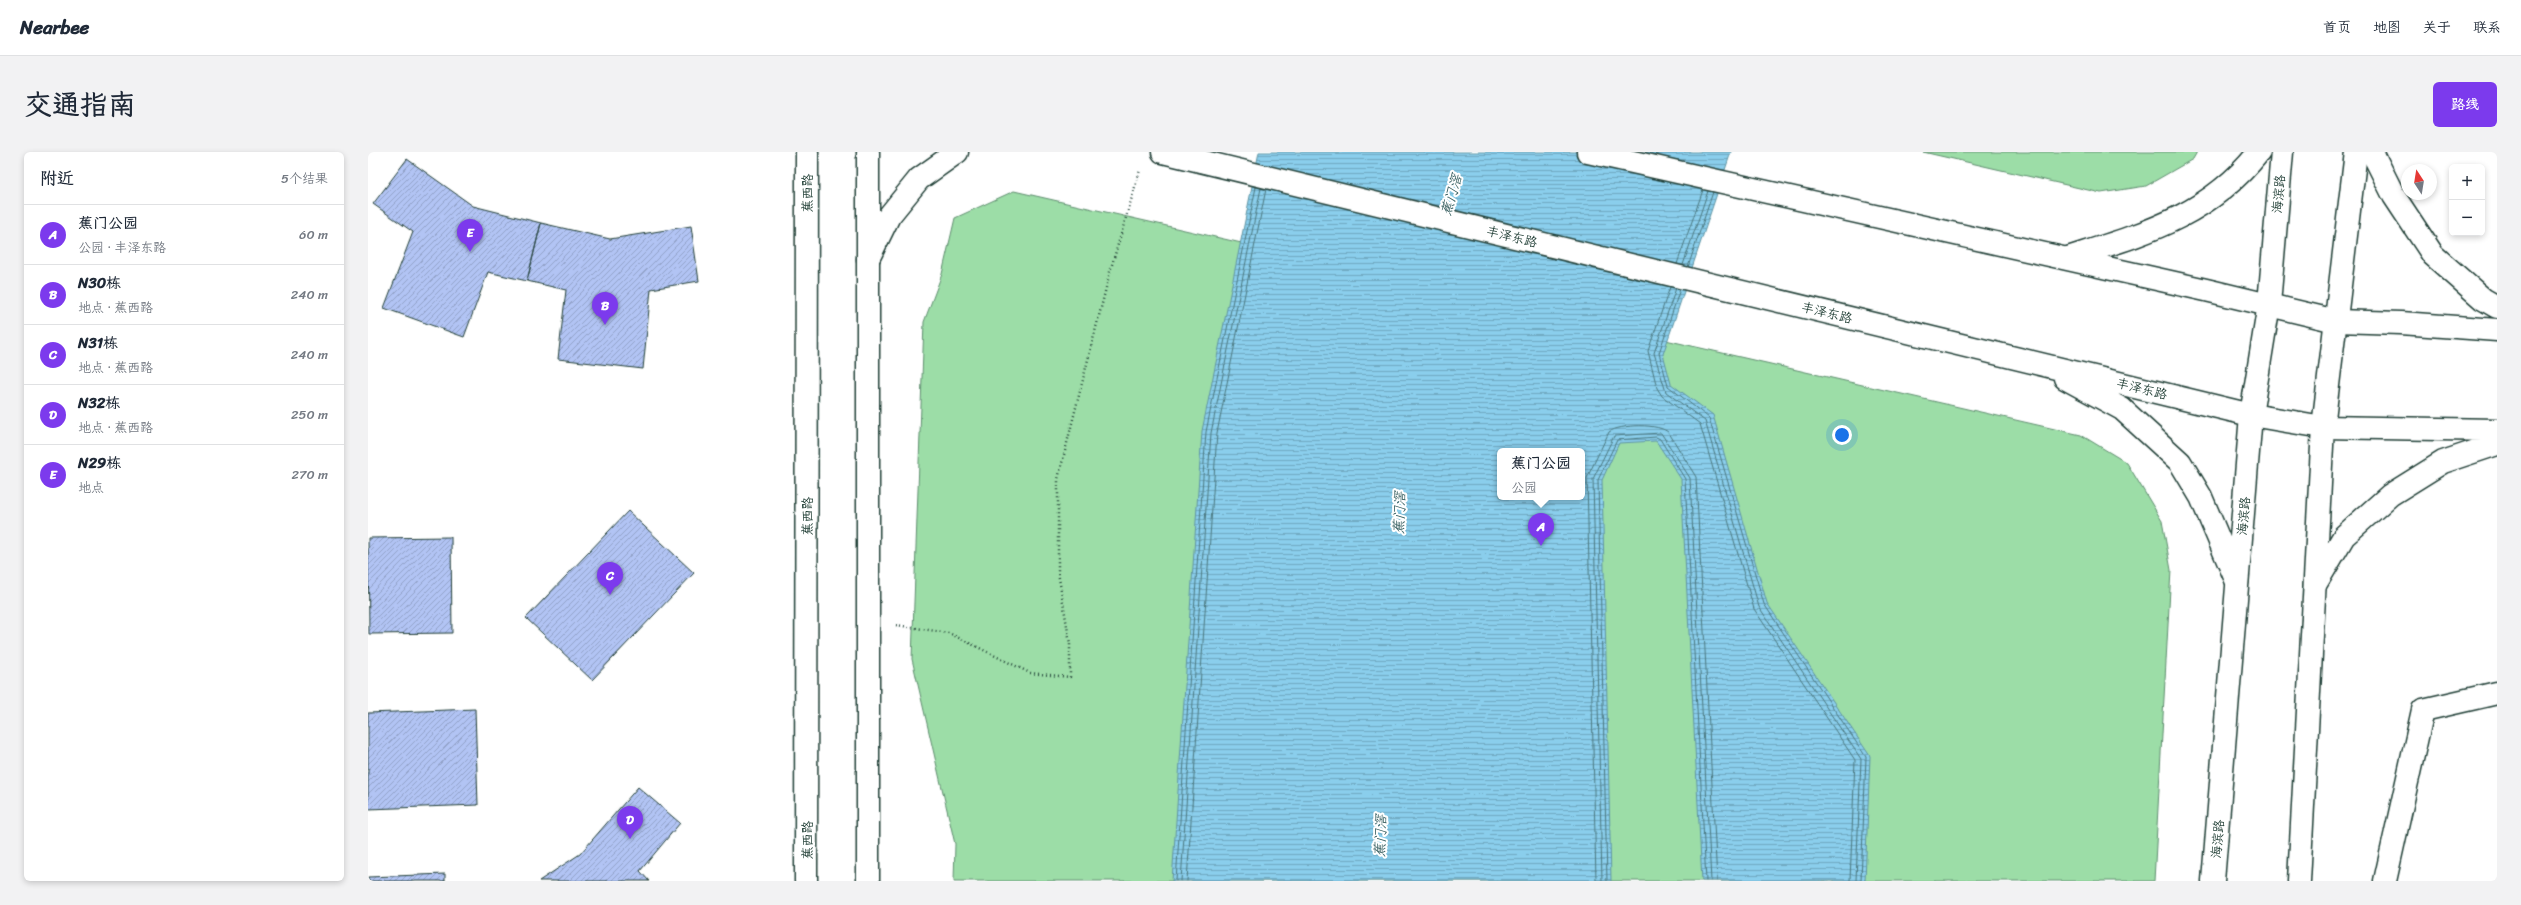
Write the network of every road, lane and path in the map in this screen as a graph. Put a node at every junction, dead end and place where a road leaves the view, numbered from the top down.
1 (807, 152) edge
2 (868, 152) edge
3 (957, 152) edge
4 (1163, 152) edge
5 (1588, 152) edge
6 (2259, 152) edge
7 (2282, 152) edge
8 (2356, 152) edge
9 (2372, 152) edge
10 (1141, 166) dead end
11 (2066, 258) junction
12 (868, 260) junction
13 (2269, 304) junction
14 (2497, 307) edge
15 (2336, 321) junction
16 (2497, 330) edge
17 (2038, 363) junction
18 (2251, 415) junction
19 (2323, 427) junction
20 (2497, 430) edge
21 (2497, 444) edge
22 (2237, 582) junction
23 (2315, 585) junction
24 (868, 622) junction
25 (2497, 694) edge
26 (806, 881) edge
27 (868, 881) edge
28 (2213, 881) edge
29 (2299, 881) edge
30 (2386, 881) edge

1 - 26 main road, 蕉西路
2 - 12 main road
3 - 12 main road
4 - 17 main road, 丰泽东路
5 - 11 main road
6 - 11 main road
7 - 13 main road, 海滨路
8 - 15 main road
9 - 14 main road
10 - 24 path
11 - 13 main road
12 - 24 main road
13 - 15 main road
13 - 18 main road, 海滨路
15 - 16 main road
15 - 19 main road
17 - 18 main road, 丰泽东路
17 - 22 main road
18 - 19 main road, 丰泽东路
18 - 22 main road, 海滨路
19 - 20 main road, 丰泽东路
19 - 23 main road
21 - 23 main road
22 - 28 main road, 海滨路
23 - 29 main road
24 - 27 main road
25 - 30 main road

